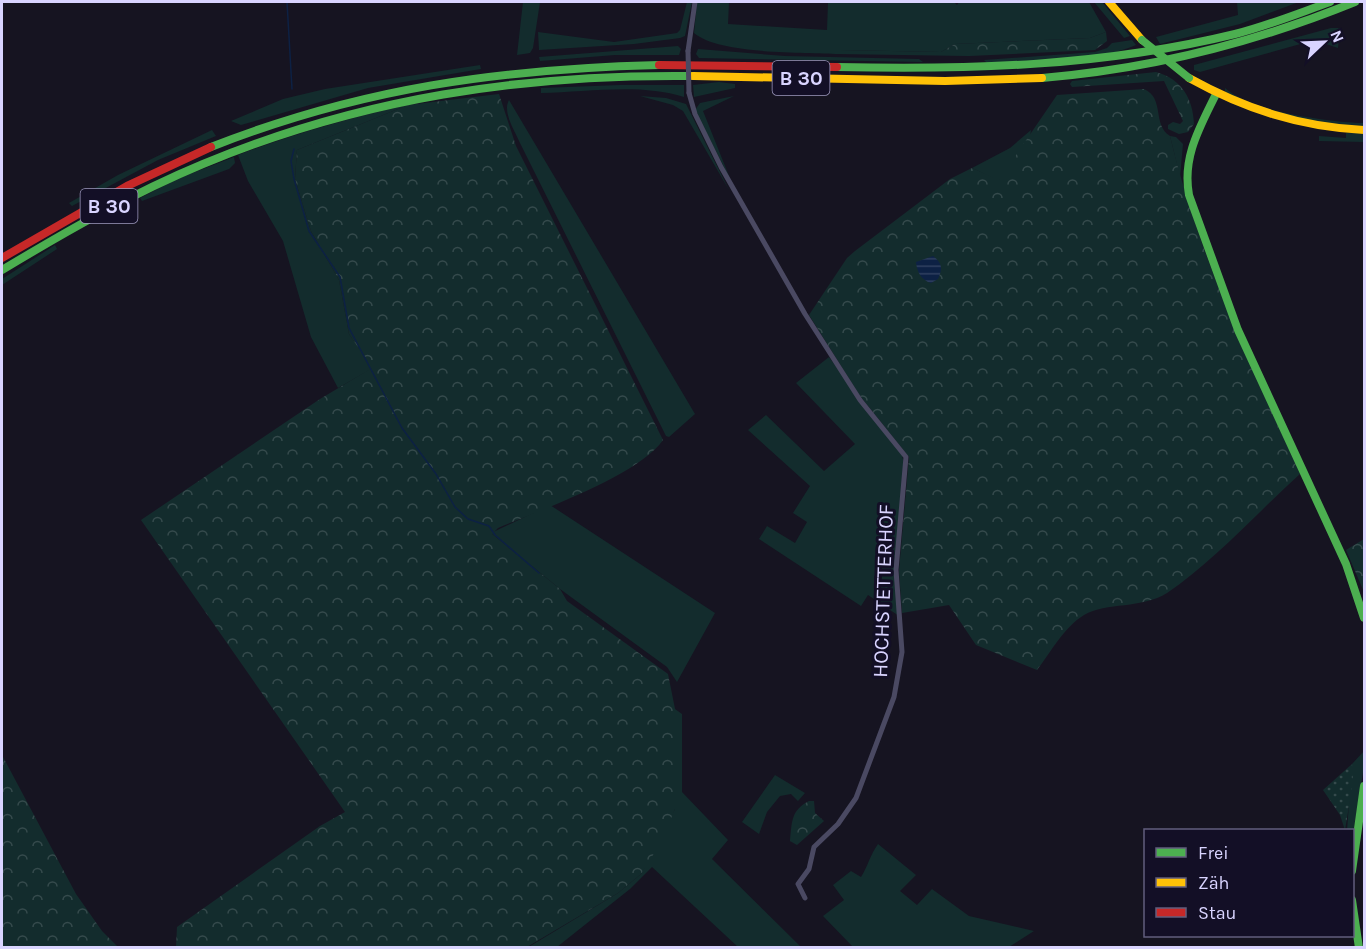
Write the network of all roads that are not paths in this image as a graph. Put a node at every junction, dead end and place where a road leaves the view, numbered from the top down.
1 (695, 2) edge
2 (1109, 2) edge
3 (1330, 2) edge
4 (1354, 2) edge
5 (1216, 94) junction
6 (1365, 130) edge
7 (2, 258) edge
8 (2, 270) edge
9 (1365, 618) edge
10 (1365, 786) edge
11 (1354, 846) edge
12 (805, 898) dead end
13 (1354, 908) edge
14 (1359, 948) edge

1 - 12 street, HOCHSTETTERHOF, bridge
2 - 5 main road, bridge
3 - 7 main road, B 30
4 - 8 main road, B 30
5 - 6 main road
5 - 9 main road
10 - 11 main road
13 - 14 main road

